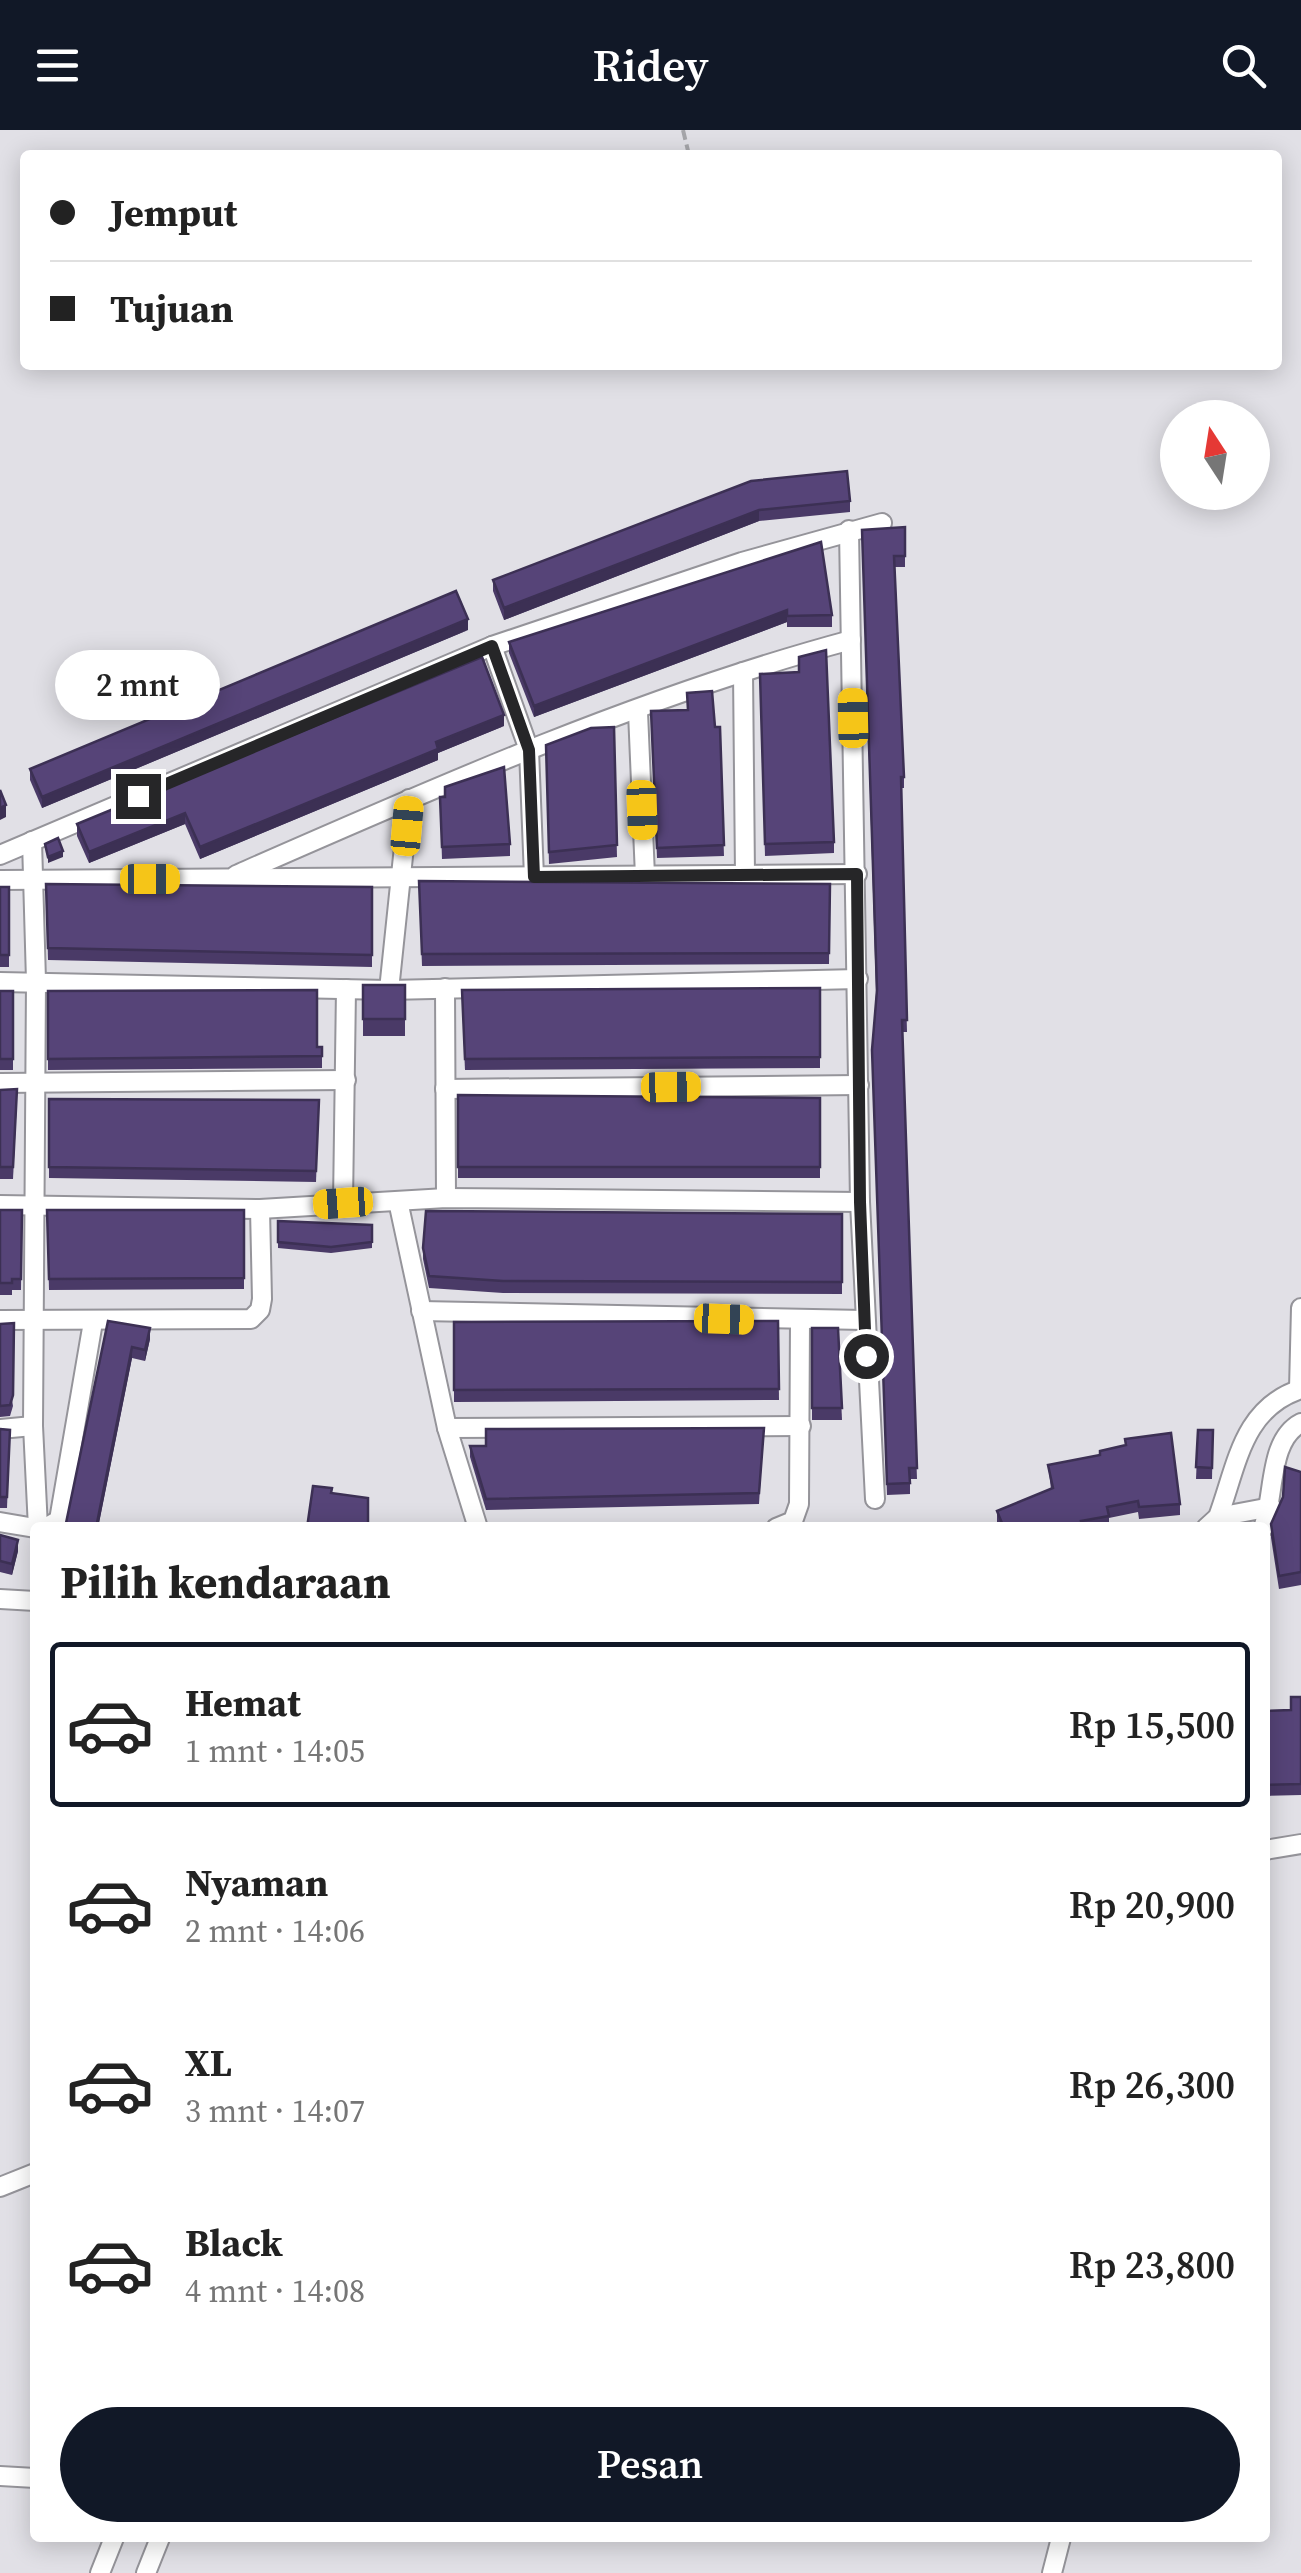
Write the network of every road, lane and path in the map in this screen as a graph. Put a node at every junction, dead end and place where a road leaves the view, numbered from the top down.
1 (882, 523) dead end
2 (849, 530) junction
3 (851, 640) junction
4 (492, 646) junction
5 (743, 672) junction
6 (638, 712) junction
7 (529, 750) junction
8 (410, 799) junction
9 (32, 841) junction
10 (0, 855) edge
11 (857, 874) junction
12 (745, 875) junction
13 (645, 876) junction
14 (534, 877) junction
15 (229, 878) junction
16 (402, 879) junction
17 (0, 880) edge
18 (31, 880) junction
19 (858, 979) junction
20 (36, 981) junction
21 (0, 982) edge
22 (445, 988) junction
23 (346, 989) junction
24 (389, 990) junction
25 (346, 1080) junction
26 (35, 1083) junction
27 (0, 1084) edge
28 (859, 1085) junction
29 (444, 1089) junction
30 (446, 1198) junction
31 (398, 1200) junction
32 (860, 1202) junction
33 (343, 1203) junction
34 (33, 1204) junction
35 (0, 1205) edge
36 (260, 1209) junction
37 (1301, 1308) edge
38 (421, 1312) junction
39 (0, 1320) edge
40 (34, 1320) junction
41 (864, 1320) junction
42 (800, 1321) junction
43 (92, 1322) junction
44 (1300, 1389) edge
45 (1301, 1423) edge
46 (33, 1426) junction
47 (801, 1426) junction
48 (447, 1428) junction
49 (0, 1429) edge
50 (875, 1499) dead end
51 (1264, 1515) edge
52 (1220, 1519) edge
53 (0, 1522) edge
54 (39, 1522) edge
55 (57, 1522) edge
56 (474, 1522) edge
57 (787, 1522) edge
58 (30, 1527) edge
59 (30, 1601) edge
60 (2, 1604) edge
61 (1301, 1844) edge
62 (1270, 1849) edge
63 (30, 2175) edge
64 (0, 2187) edge
65 (0, 2476) edge
66 (30, 2478) edge
67 (112, 2542) edge
68 (158, 2542) edge
69 (1060, 2542) edge
70 (100, 2573) edge
71 (146, 2573) edge
72 (1052, 2573) edge

1 - 2 street
2 - 3 street
2 - 4 street
3 - 5 street
3 - 11 street
4 - 7 street
4 - 9 street
5 - 6 street
5 - 12 street
6 - 7 street
6 - 13 street
7 - 8 street
7 - 14 street
8 - 15 street
8 - 16 street
9 - 10 street
9 - 18 street
11 - 12 street
11 - 19 street
12 - 13 street
13 - 14 street
14 - 16 street
15 - 16 street
15 - 18 street
16 - 24 street
17 - 18 street
18 - 20 street
19 - 22 street
19 - 28 street
20 - 21 street
20 - 23 street
20 - 26 street
22 - 24 street
22 - 29 street
23 - 24 street
23 - 25 street
25 - 26 street
25 - 33 street
26 - 27 street
26 - 34 street
28 - 29 street
28 - 32 street
29 - 30 street
30 - 31 street
30 - 32 street
31 - 33 street
31 - 38 street
32 - 41 street
33 - 36 street
34 - 35 street
34 - 36 street
34 - 40 street
36 - 43 street
37 - 44 street
38 - 42 street
38 - 48 street
39 - 40 street
40 - 43 street
40 - 46 street
41 - 42 street
41 - 50 street
42 - 47 street
43 - 55 street
44 - 52 street
45 - 51 street
46 - 49 street
46 - 54 street
47 - 48 street
47 - 57 street
48 - 56 street
51 - 52 street
53 - 58 street
59 - 60 street
61 - 62 street
63 - 64 street
65 - 66 street
67 - 70 street
68 - 71 street
69 - 72 street

